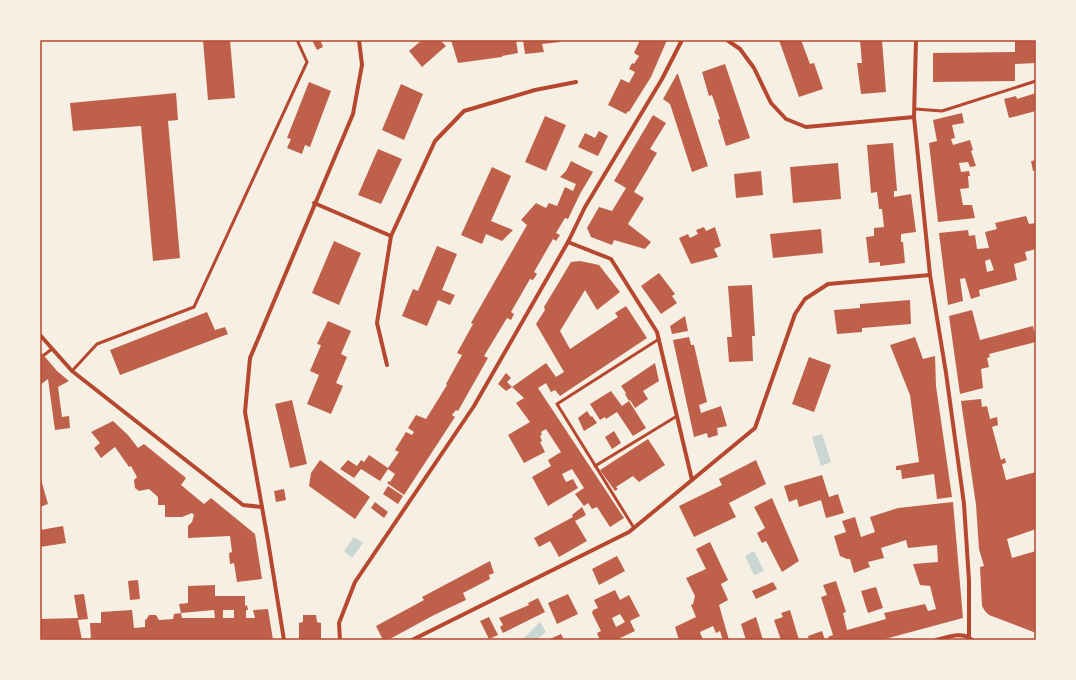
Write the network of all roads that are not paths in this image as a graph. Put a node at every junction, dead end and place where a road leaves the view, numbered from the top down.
1 (297, 40) edge
2 (359, 40) edge
3 (682, 40) edge
4 (727, 40) edge
5 (916, 40) edge
6 (1036, 81) edge
7 (576, 82) dead end
8 (915, 109) junction
9 (914, 117) junction
10 (314, 203) junction
11 (391, 236) junction
12 (568, 242) junction
13 (930, 275) junction
14 (40, 335) edge
15 (659, 339) junction
16 (52, 349) junction
17 (44, 355) dead end
18 (387, 365) dead end
19 (72, 371) junction
20 (677, 416) junction
21 (595, 466) junction
22 (692, 480) junction
23 (262, 508) junction
24 (634, 528) junction
25 (968, 636) junction
26 (284, 640) edge
27 (340, 640) edge
28 (412, 640) edge
29 (936, 640) edge
30 (972, 640) edge

1 - 19 lane
2 - 10 street
3 - 12 street
4 - 9 street
5 - 8 street
6 - 8 lane
7 - 11 street
8 - 9 street
9 - 13 street
10 - 11 street
10 - 23 street
11 - 18 street
12 - 15 street
12 - 27 street
13 - 22 street
13 - 25 street
14 - 16 street
15 - 20 street
15 - 21 lane
16 - 17 lane
16 - 19 street
19 - 23 street
20 - 21 lane
20 - 22 street
21 - 24 lane
22 - 24 street
23 - 26 street
24 - 28 street
25 - 29 street
25 - 30 street

